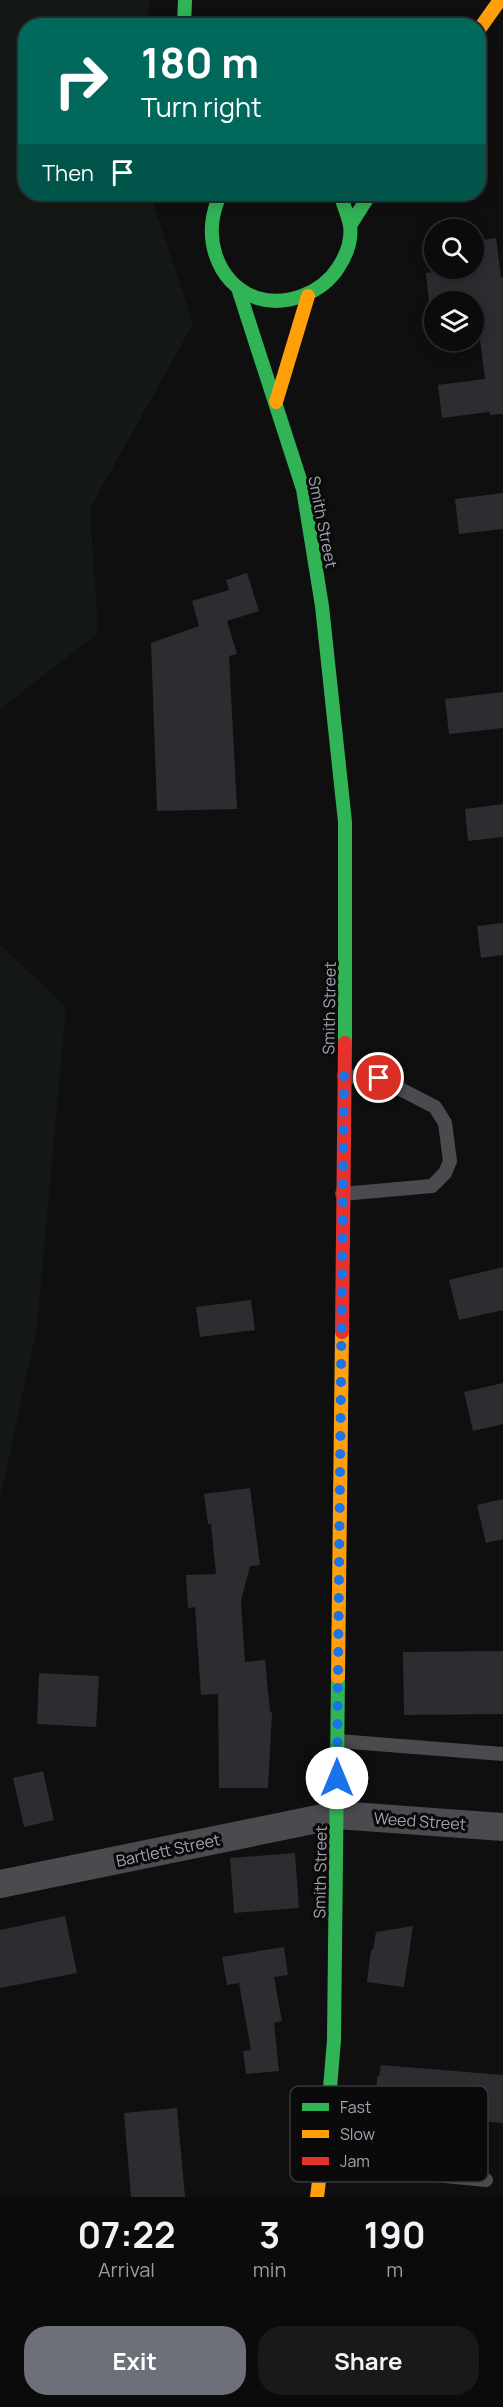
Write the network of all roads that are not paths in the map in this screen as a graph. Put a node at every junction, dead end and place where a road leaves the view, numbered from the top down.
1 (185, 0) edge
2 (500, 0) edge
3 (184, 18) edge
4 (486, 19) edge
5 (216, 201) edge
6 (344, 201) edge
7 (366, 201) edge
8 (351, 224) junction
9 (238, 288) junction
10 (308, 296) junction
11 (276, 402) junction
12 (344, 1076) junction
13 (342, 1194) junction
14 (338, 1742) junction
15 (503, 1754) edge
16 (337, 1815) junction
17 (503, 1827) edge
18 (0, 1884) edge
19 (331, 2086) edge
20 (319, 2182) edge
21 (317, 2197) edge

1 - 3 street
2 - 4 street
5 - 9 street
6 - 8 street
7 - 8 street
8 - 10 street
9 - 10 street
9 - 11 street, Smith Street
10 - 11 street
11 - 12 street, Smith Street
12 - 13 street, Smith Street
12 - 13 lane
13 - 14 street, Smith Street
14 - 15 lane
14 - 16 street, Smith Street
16 - 17 street, Weed Street
16 - 18 street, Bartlett Street
16 - 19 street, Smith Street
20 - 21 street, Smith Street

